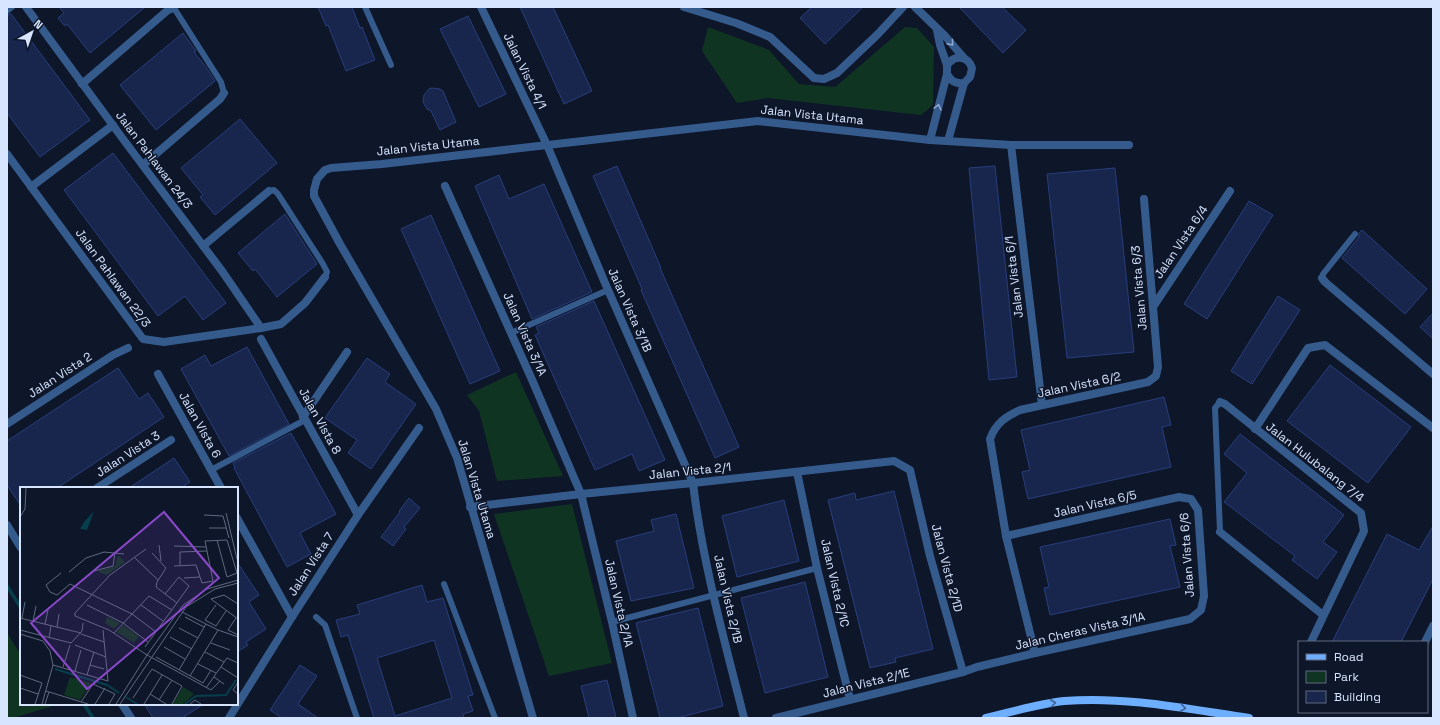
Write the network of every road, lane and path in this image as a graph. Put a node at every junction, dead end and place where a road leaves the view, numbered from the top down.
1 (12, 7) edge
2 (26, 7) edge
3 (365, 7) edge
4 (481, 7) edge
5 (684, 7) edge
6 (903, 7) edge
7 (915, 7) edge
8 (174, 8) joint
9 (7, 11) edge
10 (937, 30) junction
11 (964, 58) junction
12 (391, 65) dead end
13 (947, 65) junction
14 (946, 74) junction
15 (964, 83) junction
16 (82, 84) junction
17 (224, 93) joint
18 (113, 125) junction
19 (930, 140) junction
20 (948, 141) junction
21 (547, 145) junction
22 (1129, 145) dead end
23 (1011, 146) junction
24 (7, 154) edge
25 (142, 165) junction
26 (445, 186) dead end
27 (31, 187) junction
28 (269, 191) joint
29 (1230, 191) dead end
30 (1144, 199) dead end
31 (1355, 234) dead end
32 (203, 246) junction
33 (325, 277) joint
34 (1322, 278) joint
35 (608, 290) junction
36 (1153, 307) junction
37 (261, 328) junction
38 (511, 333) junction
39 (261, 339) dead end
40 (128, 348) dead end
41 (347, 352) dead end
42 (158, 374) dead end
43 (1433, 374) edge
44 (1156, 376) joint
45 (1220, 402) joint
46 (1042, 405) junction
47 (304, 418) junction
48 (7, 424) edge
49 (419, 428) dead end
50 (1433, 428) edge
51 (1255, 429) junction
52 (171, 440) dead end
53 (211, 470) junction
54 (910, 470) joint
55 (797, 472) junction
56 (694, 483) junction
57 (99, 487) edge
58 (220, 487) edge
59 (580, 494) junction
60 (1191, 499) joint
61 (470, 507) junction
62 (358, 514) junction
63 (238, 522) edge
64 (7, 526) edge
65 (1220, 532) joint
66 (1006, 536) junction
67 (20, 542) edge
68 (818, 568) junction
69 (444, 584) dead end
70 (714, 596) junction
71 (1201, 610) joint
72 (1323, 615) junction
73 (292, 617) junction
74 (316, 618) dead end
75 (612, 622) junction
76 (1433, 626) edge
77 (1311, 641) edge
78 (1426, 641) edge
79 (1035, 653) junction
80 (963, 672) junction
81 (850, 699) junction
82 (123, 705) edge
83 (238, 705) edge
84 (238, 705) edge
85 (1016, 714) edge
86 (131, 718) edge
87 (230, 718) edge
88 (357, 718) edge
89 (495, 718) edge
90 (533, 718) edge
91 (633, 718) edge
92 (744, 718) edge
93 (776, 718) edge
94 (986, 718) edge
95 (1249, 718) edge

1 - 9 lane
2 - 16 street, Jalan Pahlawan 24/3
3 - 12 lane
4 - 21 street, Jalan Vista 4/1
5 - 6 street
7 - 10 street
8 - 16 street
8 - 17 lane
10 -> 11 street
10 - 13 street
11 - 13 street
11 - 15 street
13 - 14 street
14 - 15 street
19 -> 14 street
15 - 20 street
16 - 18 street, Jalan Pahlawan 24/3
17 - 25 street
18 - 25 street, Jalan Pahlawan 24/3
18 - 27 street
19 - 20 street, Jalan Vista Utama
19 - 21 street, Jalan Vista Utama
20 - 23 street, Jalan Vista Utama
21 - 35 street, Jalan Vista 3/1B
21 - 61 street, Jalan Vista Utama
22 - 23 street, Jalan Vista Utama
23 - 46 street, Jalan Vista 6/1
24 - 27 street, Jalan Pahlawan 22/3
25 - 32 street, Jalan Pahlawan 24/3
26 - 38 street, Jalan Vista 3/1A
27 - 37 street, Jalan Pahlawan 22/3
28 - 32 street
28 - 33 lane
29 - 36 street, Jalan Vista 6/4
30 - 36 street, Jalan Vista 6/3
31 - 34 lane
32 - 37 street, Jalan Pahlawan 24/3
33 - 37 street, Jalan Pahlawan 22/3
34 - 43 street
35 - 38 lane
35 - 56 street, Jalan Vista 3/1B
36 - 44 street, Jalan Vista 6/3
38 - 59 street, Jalan Vista 3/1A
39 - 47 street, Jalan Vista 8
40 - 48 street, Jalan Vista 2
41 - 47 street
42 - 53 street, Jalan Vista 6
44 - 46 street, Jalan Vista 6/2
45 - 51 street, Jalan Hulubalang 7/4
45 - 65 lane
46 - 66 street, Jalan Vista 6/2
47 - 53 lane
47 - 62 street, Jalan Vista 8
49 - 62 street, Jalan Vista 7
50 - 51 street
51 - 72 street, Jalan Hulubalang 7/4
52 - 57 street, Jalan Vista 3
53 - 58 street, Jalan Vista 6
54 - 55 street, Jalan Vista 2/1
54 - 80 street, Jalan Vista 2/1D
55 - 56 street, Jalan Vista 2/1
55 - 68 street, Jalan Vista 2/1C
56 - 59 street, Jalan Vista 2/1
56 - 70 street, Jalan Vista 2/1B
59 - 61 street, Jalan Vista 2/1
59 - 75 street, Jalan Vista 2/1A
60 - 66 street, Jalan Vista 6/5
60 - 71 street, Jalan Vista 6/6
61 - 90 street, Jalan Vista Utama
62 - 73 street, Jalan Vista 7
63 - 73 street
64 - 67 street
65 - 72 street
66 - 79 street
68 - 70 lane
68 - 81 street, Jalan Vista 2/1C
69 - 89 lane
70 - 75 lane
70 - 92 street, Jalan Vista 2/1B
71 - 79 street, Jalan Cheras Vista 3/1A
72 - 77 street, Jalan Hulubalang 7/4
73 - 84 street, Jalan Vista 7
74 - 88 lane
75 - 91 street, Jalan Vista 2/1A
76 - 78 street
79 - 80 street, Jalan Cheras Vista 3/1A
80 - 81 street, Jalan Vista 2/1E
81 - 93 street, Jalan Vista 2/1E
82 - 86 street
83 - 87 street, Jalan Vista 7
85 - 94 main road
85 -> 95 main road

